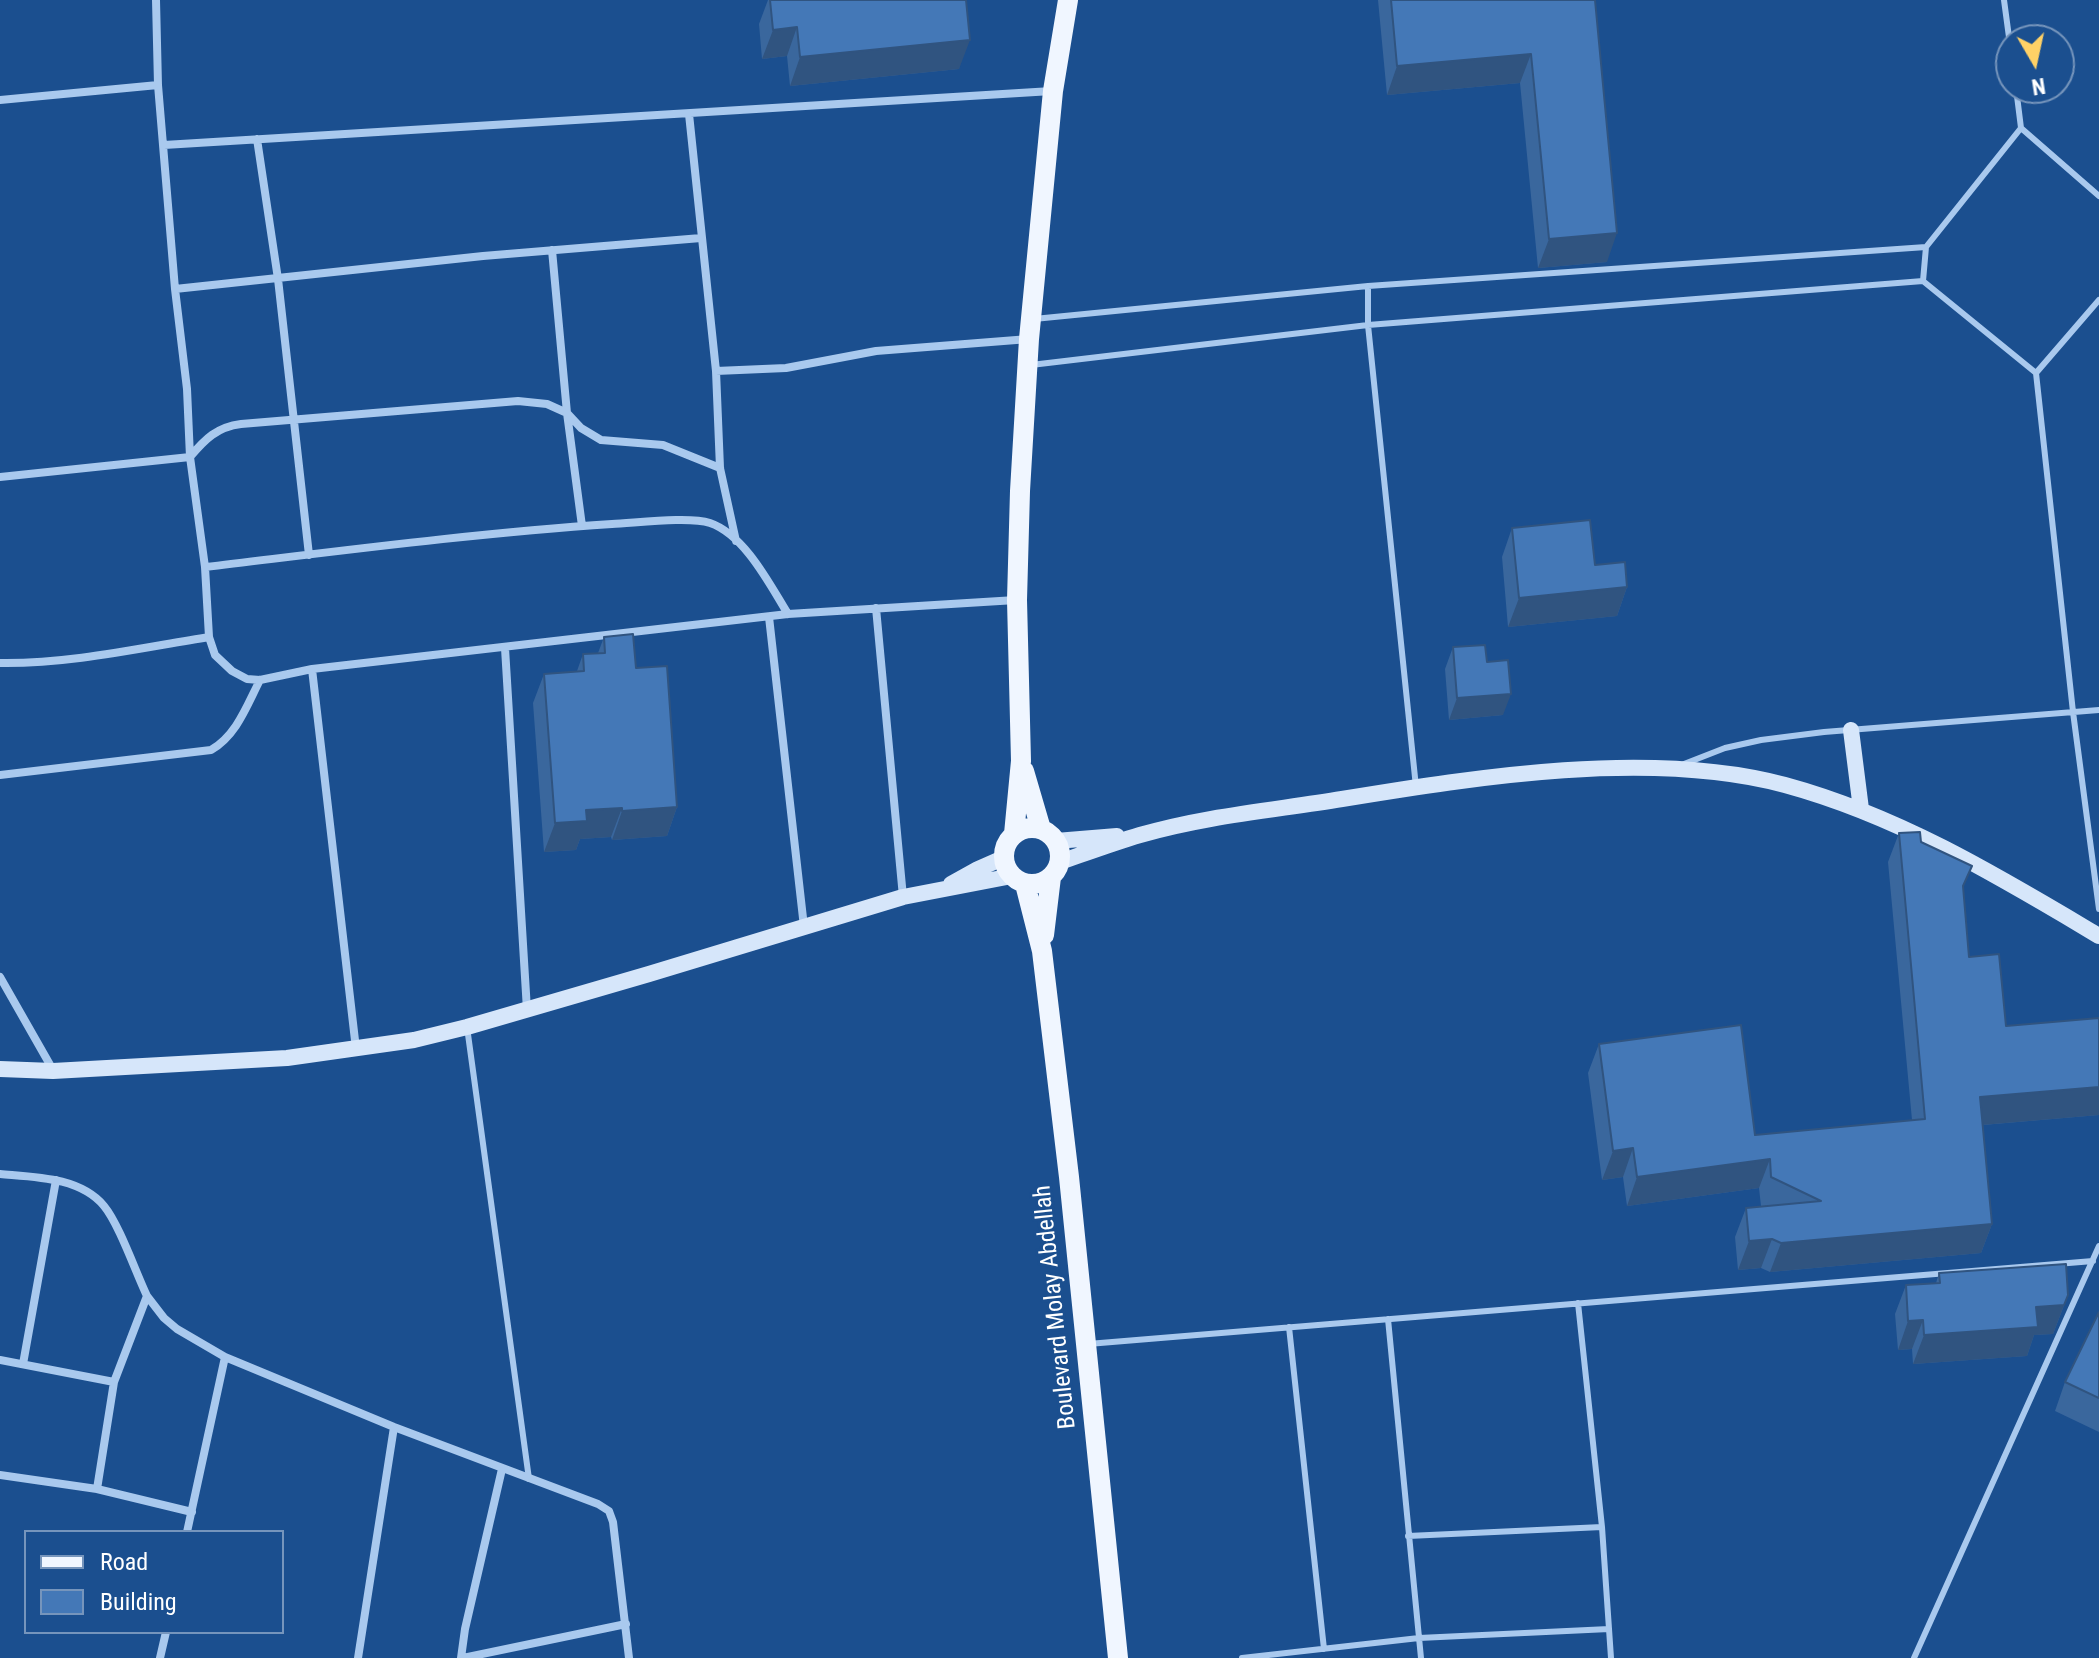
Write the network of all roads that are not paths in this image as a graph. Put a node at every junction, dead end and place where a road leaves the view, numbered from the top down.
1 (156, 0) edge
2 (1068, 0) edge
3 (2004, 0) edge
4 (2007, 24) edge
5 (158, 85) junction
6 (1053, 91) junction
7 (0, 100) edge
8 (2018, 104) edge
9 (689, 114) junction
10 (2021, 128) junction
11 (257, 139) junction
12 (164, 145) junction
13 (2099, 196) edge
14 (701, 238) junction
15 (1926, 247) junction
16 (552, 250) junction
17 (278, 279) junction
18 (1923, 281) junction
19 (1368, 286) junction
20 (175, 289) junction
21 (2099, 300) edge
22 (1368, 325) junction
23 (1030, 329) junction
24 (1028, 365) junction
25 (716, 371) junction
26 (2036, 373) junction
27 (567, 413) junction
28 (295, 418) junction
29 (190, 457) junction
30 (720, 468) junction
31 (0, 477) edge
32 (582, 526) junction
33 (737, 542) junction
34 (309, 555) junction
35 (205, 567) junction
36 (1017, 600) junction
37 (876, 608) junction
38 (788, 614) junction
39 (769, 617) junction
40 (209, 637) junction
41 (505, 648) junction
42 (0, 663) edge
43 (312, 669) junction
44 (260, 680) junction
45 (2099, 710) edge
46 (2073, 712) junction
47 (1851, 730) junction
48 (1021, 761) junction
49 (1675, 768) junction
50 (0, 775) edge
51 (1416, 787) junction
52 (1861, 809) junction
53 (1014, 834) junction
54 (1142, 834) junction
55 (1048, 835) junction
56 (1055, 870) junction
57 (1014, 873) junction
58 (903, 897) junction
59 (2099, 909) edge
60 (804, 927) junction
61 (2099, 936) edge
62 (1042, 951) junction
63 (0, 977) edge
64 (527, 1010) junction
65 (467, 1027) junction
66 (356, 1050) junction
67 (0, 1069) edge
68 (53, 1071) junction
69 (0, 1174) edge
70 (56, 1180) junction
71 (2099, 1246) edge
72 (2093, 1261) junction
73 (147, 1296) junction
74 (1578, 1303) junction
75 (1388, 1319) junction
76 (1289, 1327) junction
77 (1086, 1344) junction
78 (225, 1357) junction
79 (0, 1360) edge
80 (23, 1364) junction
81 (114, 1382) junction
82 (394, 1427) junction
83 (502, 1469) junction
84 (0, 1475) edge
85 (529, 1480) junction
86 (97, 1489) junction
87 (192, 1512) junction
88 (1602, 1527) junction
89 (188, 1530) edge
90 (1408, 1536) junction
91 (626, 1624) junction
92 (1609, 1629) junction
93 (166, 1634) edge
94 (1419, 1638) junction
95 (1324, 1649) junction
96 (160, 1658) edge
97 (358, 1658) edge
98 (462, 1658) edge
99 (629, 1658) edge
100 (1118, 1658) edge
101 (1242, 1658) edge
102 (1421, 1658) edge
103 (1611, 1658) edge
104 (1914, 1658) edge

1 - 5 street
2 - 6 main road
3 - 4 lane
5 - 7 street
5 - 12 street
6 - 9 street
6 - 23 main road
8 - 10 lane
9 - 11 street
9 - 14 street
10 - 13 lane
10 - 15 lane
11 - 12 street
11 - 17 street
12 - 20 street
14 - 16 street
14 - 25 street
15 - 18 lane
15 - 19 lane
16 - 17 street
16 - 27 street
17 - 20 street
17 - 28 street
18 - 22 lane
18 - 26 lane
19 - 22 lane
19 - 23 lane
20 - 29 street
21 - 26 lane
22 - 24 lane
22 - 51 lane
23 - 24 main road
23 - 25 street
24 - 36 main road
25 - 30 street
26 - 46 lane
27 - 28 street
27 - 30 street
27 - 32 street
28 - 29 street
28 - 34 street
29 - 31 street
29 - 35 street
30 - 33 street
32 - 33 street
32 - 34 street
33 - 38 street
34 - 35 street
35 - 40 street
36 - 37 street
36 - 48 main road
37 - 38 street
37 - 58 street
38 - 39 street
39 - 41 street
39 - 60 street
40 - 42 street
40 - 44 street
41 - 43 street
41 - 64 street
43 - 44 street
43 - 66 street
44 - 50 street
45 - 46 lane
46 - 47 lane
46 - 59 lane
47 - 49 lane
47 - 52 main road
48 - 53 main road
48 - 55 main road
49 - 51 main road
49 - 52 main road
51 - 54 main road
52 - 61 main road
53 - 55 main road
53 - 57 main road
54 - 55 main road
54 - 56 main road
55 - 56 main road
56 - 57 main road
56 - 62 main road
57 - 58 main road
57 - 62 main road
58 - 60 main road
60 - 64 main road
62 - 77 main road, Boulevard Molay Abdellah
63 - 68 street
64 - 65 main road
65 - 66 main road
65 - 85 lane
66 - 68 main road
67 - 68 main road
69 - 70 street
70 - 73 street
70 - 80 street
71 - 72 lane
72 - 74 lane
72 - 104 lane
73 - 78 street
73 - 81 street
74 - 75 lane
74 - 88 lane
75 - 76 lane
75 - 90 lane
76 - 77 lane
76 - 95 lane
77 - 100 main road, Boulevard Molay Abdellah
78 - 82 street
78 - 87 street
79 - 80 street
80 - 81 street
81 - 86 street
82 - 83 street
82 - 97 street
83 - 85 street
83 - 98 street
84 - 86 street
85 - 91 street
86 - 87 street
87 - 89 street
88 - 90 lane
88 - 92 lane
90 - 94 lane
91 - 98 street
91 - 99 street
92 - 94 lane
92 - 103 lane
93 - 96 street
94 - 95 lane
94 - 102 lane
95 - 101 lane

